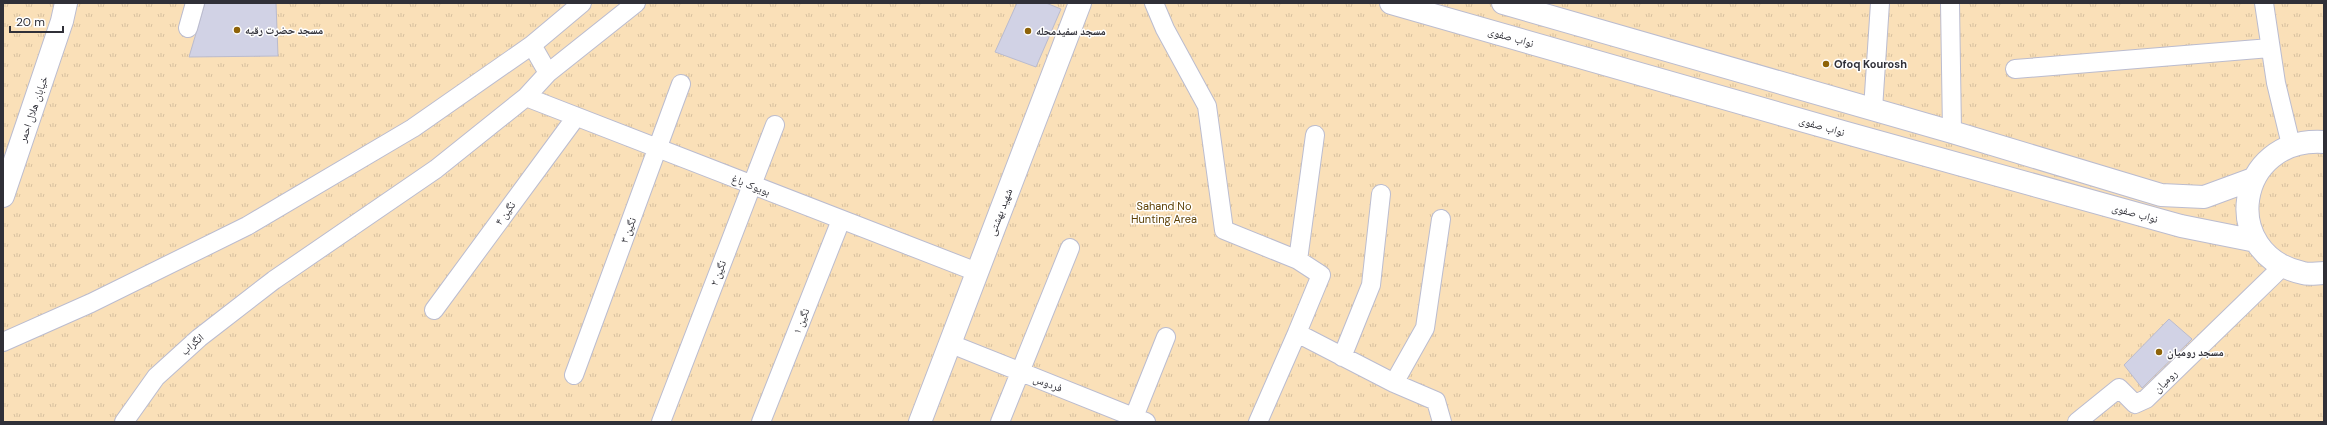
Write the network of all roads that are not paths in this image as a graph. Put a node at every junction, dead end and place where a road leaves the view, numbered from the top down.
1 (76, 3) edge
2 (195, 3) edge
3 (582, 3) edge
4 (636, 3) edge
5 (1080, 3) edge
6 (1154, 3) edge
7 (1391, 3) edge
8 (1503, 3) edge
9 (1880, 3) edge
10 (1950, 3) edge
11 (2264, 3) edge
12 (64, 12) edge
13 (188, 28) dead end
14 (532, 45) junction
15 (2270, 48) junction
16 (2015, 69) dead end
17 (548, 73) junction
18 (681, 84) dead end
19 (526, 97) junction
20 (1873, 109) junction
21 (576, 116) junction
22 (775, 125) dead end
23 (1952, 132) junction
24 (1315, 135) dead end
25 (2324, 142) edge
26 (2291, 145) junction
27 (659, 149) junction
28 (2253, 179) junction
29 (753, 185) junction
30 (1380, 194) dead end
31 (3, 196) edge
32 (1441, 219) dead end
33 (841, 220) junction
34 (2256, 241) junction
35 (1070, 248) dead end
36 (1298, 260) junction
37 (2282, 266) junction
38 (977, 272) junction
39 (2324, 273) edge
40 (434, 310) dead end
41 (1297, 333) junction
42 (1166, 337) dead end
43 (3, 342) edge
44 (951, 344) junction
45 (1342, 357) junction
46 (1019, 372) junction
47 (574, 375) dead end
48 (1394, 382) junction
49 (1137, 420) edge
50 (124, 422) edge
51 (661, 422) edge
52 (761, 422) edge
53 (920, 422) edge
54 (1000, 422) edge
55 (1258, 422) edge
56 (1442, 422) edge
57 (2077, 422) edge

1 - 12 street, خیابان هلال احمر
2 - 13 street
3 - 14 street
4 - 17 street, انگراب
5 - 38 street, شهید بهشتی
6 - 36 street
7 - 34 street, نواب صفوی
8 - 20 street
9 - 20 street
10 - 23 street
11 - 15 street
12 - 31 street, خیابان هلال احمر
14 - 17 street
14 - 43 street
15 - 16 street
15 - 26 street
17 - 19 street, انگراب
18 - 27 street, نگین ۳
19 - 21 street, بویوک باغ
19 - 50 street, انگراب
20 - 23 street
21 - 27 street, بویوک باغ
21 - 40 street, نگین ۴
22 - 29 street, نگین ۲
23 - 28 street
24 - 36 street
25 - 26 street
26 - 28 street
27 - 29 street, بویوک باغ
27 - 47 street, نگین ۳
28 - 34 street
29 - 33 street, بویوک باغ
29 - 51 street, نگین ۲
30 - 45 street
32 - 48 street
33 - 38 street, بویوک باغ
33 - 52 street, نگین ۱
34 - 37 street
35 - 46 street
36 - 41 street
37 - 39 street
37 - 57 street, رومیان
38 - 44 street, شهید بهشتی
41 - 45 street
41 - 55 street
42 - 49 street
44 - 46 street, فردوس
44 - 53 street, شهید بهشتی
45 - 48 street
46 - 49 street, فردوس
46 - 54 street
48 - 56 street

